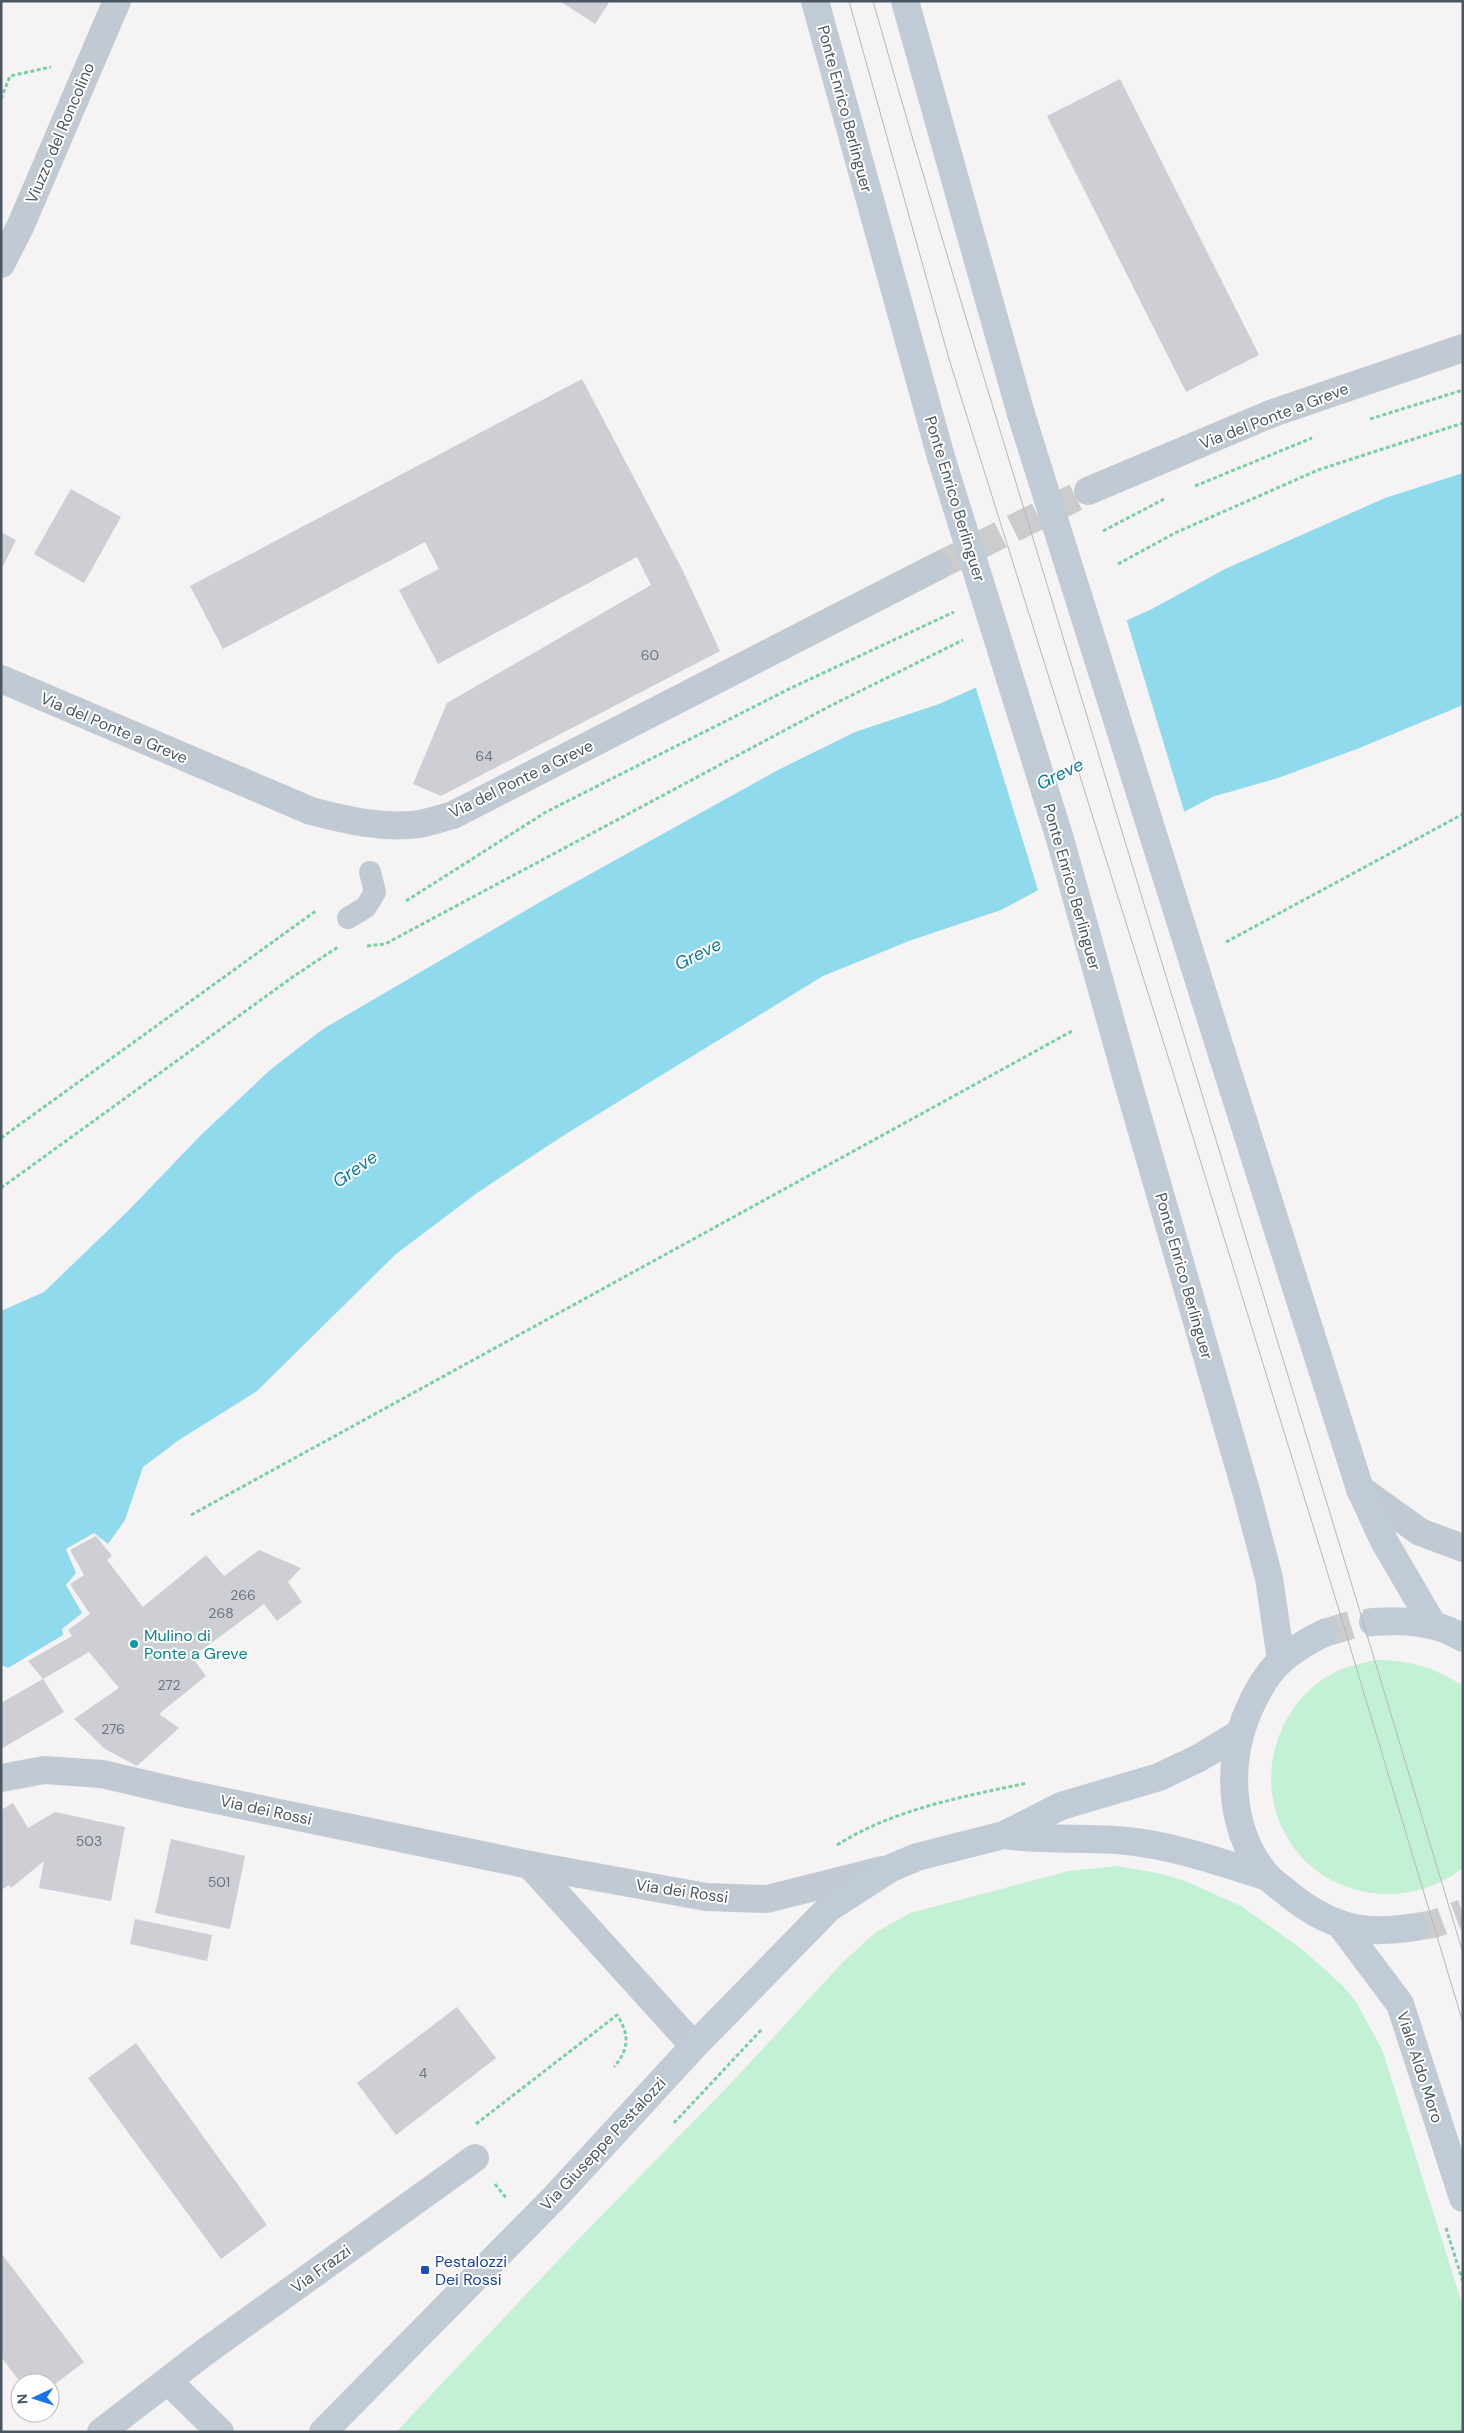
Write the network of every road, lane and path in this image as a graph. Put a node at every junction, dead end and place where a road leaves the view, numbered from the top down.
1 (117, 1) edge
2 (815, 1) edge
3 (905, 1) edge
4 (57, 66) dead end
5 (1, 99) edge
6 (11, 223) edge
7 (1, 264) edge
8 (1463, 348) edge
9 (1463, 390) edge
10 (1362, 421) dead end
11 (1463, 423) edge
12 (1315, 437) dead end
13 (1186, 490) dead end
14 (1088, 491) tunnel mouth
15 (1168, 497) dead end
16 (1103, 531) dead end
17 (1118, 564) dead end
18 (938, 566) tunnel mouth
19 (958, 610) dead end
20 (962, 640) dead end
21 (1, 679) edge
22 (1463, 814) edge
23 (370, 872) dead end
24 (323, 906) dead end
25 (399, 906) dead end
26 (348, 918) dead end
27 (1226, 942) dead end
28 (342, 946) dead end
29 (359, 947) dead end
30 (1074, 1030) dead end
31 (1, 1138) edge
32 (1, 1188) edge
33 (1360, 1489) junction
34 (190, 1515) dead end
35 (1463, 1548) edge
36 (1373, 1622) tunnel mouth
37 (1450, 1627) edge
38 (1324, 1633) tunnel mouth
39 (1281, 1660) junction
40 (1240, 1733) junction
41 (1, 1778) edge
42 (1031, 1782) dead end
43 (1004, 1835) junction
44 (833, 1847) dead end
45 (530, 1865) junction
46 (891, 1868) junction
47 (1268, 1877) junction
48 (1340, 1924) junction
49 (1415, 1928) tunnel mouth
50 (764, 2027) dead end
51 (694, 2046) junction
52 (614, 2067) dead end
53 (674, 2123) dead end
54 (475, 2158) junction
55 (1463, 2198) edge
56 (527, 2225) junction
57 (1445, 2227) dead end
58 (1463, 2282) edge
59 (168, 2381) junction
60 (100, 2432) edge
61 (220, 2432) edge
62 (323, 2432) edge

1 - 6 street, Viuzzo del Roncolino
2 - 39 main road, Ponte Enrico Berlinguer, bridge
3 - 33 main road, bridge
4 - 5 path
6 - 7 street, Viuzzo del Roncolino
8 - 14 street, Via del Ponte a Greve
9 - 10 path
11 - 17 path
12 - 13 path
15 - 16 path
18 - 21 street, Via del Ponte a Greve
19 - 25 path
20 - 29 path
22 - 27 path
23 - 26 lane
24 - 31 path
28 - 32 path
30 - 34 path
33 - 35 street
33 - 37 main road
36 - 37 main road
38 - 39 main road
39 - 40 main road
40 - 43 main road
40 - 47 main road
41 - 45 street, Via dei Rossi
42 - 44 path
43 - 46 main road, Via Giuseppe Pestalozzi
43 - 47 main road
45 - 46 street, Via dei Rossi
45 - 51 street
46 - 51 main road, Via Giuseppe Pestalozzi
47 - 48 main road
48 - 49 main road
48 - 55 main road, Viale Aldo Moro
50 - 53 path
51 - 56 main road, Via Giuseppe Pestalozzi
52 - 54 path
54 - 56 path
54 - 59 street, Via Frazzi
56 - 62 main road, Via Giuseppe Pestalozzi
57 - 58 path
59 - 60 street, Via Frazzi
59 - 61 street

